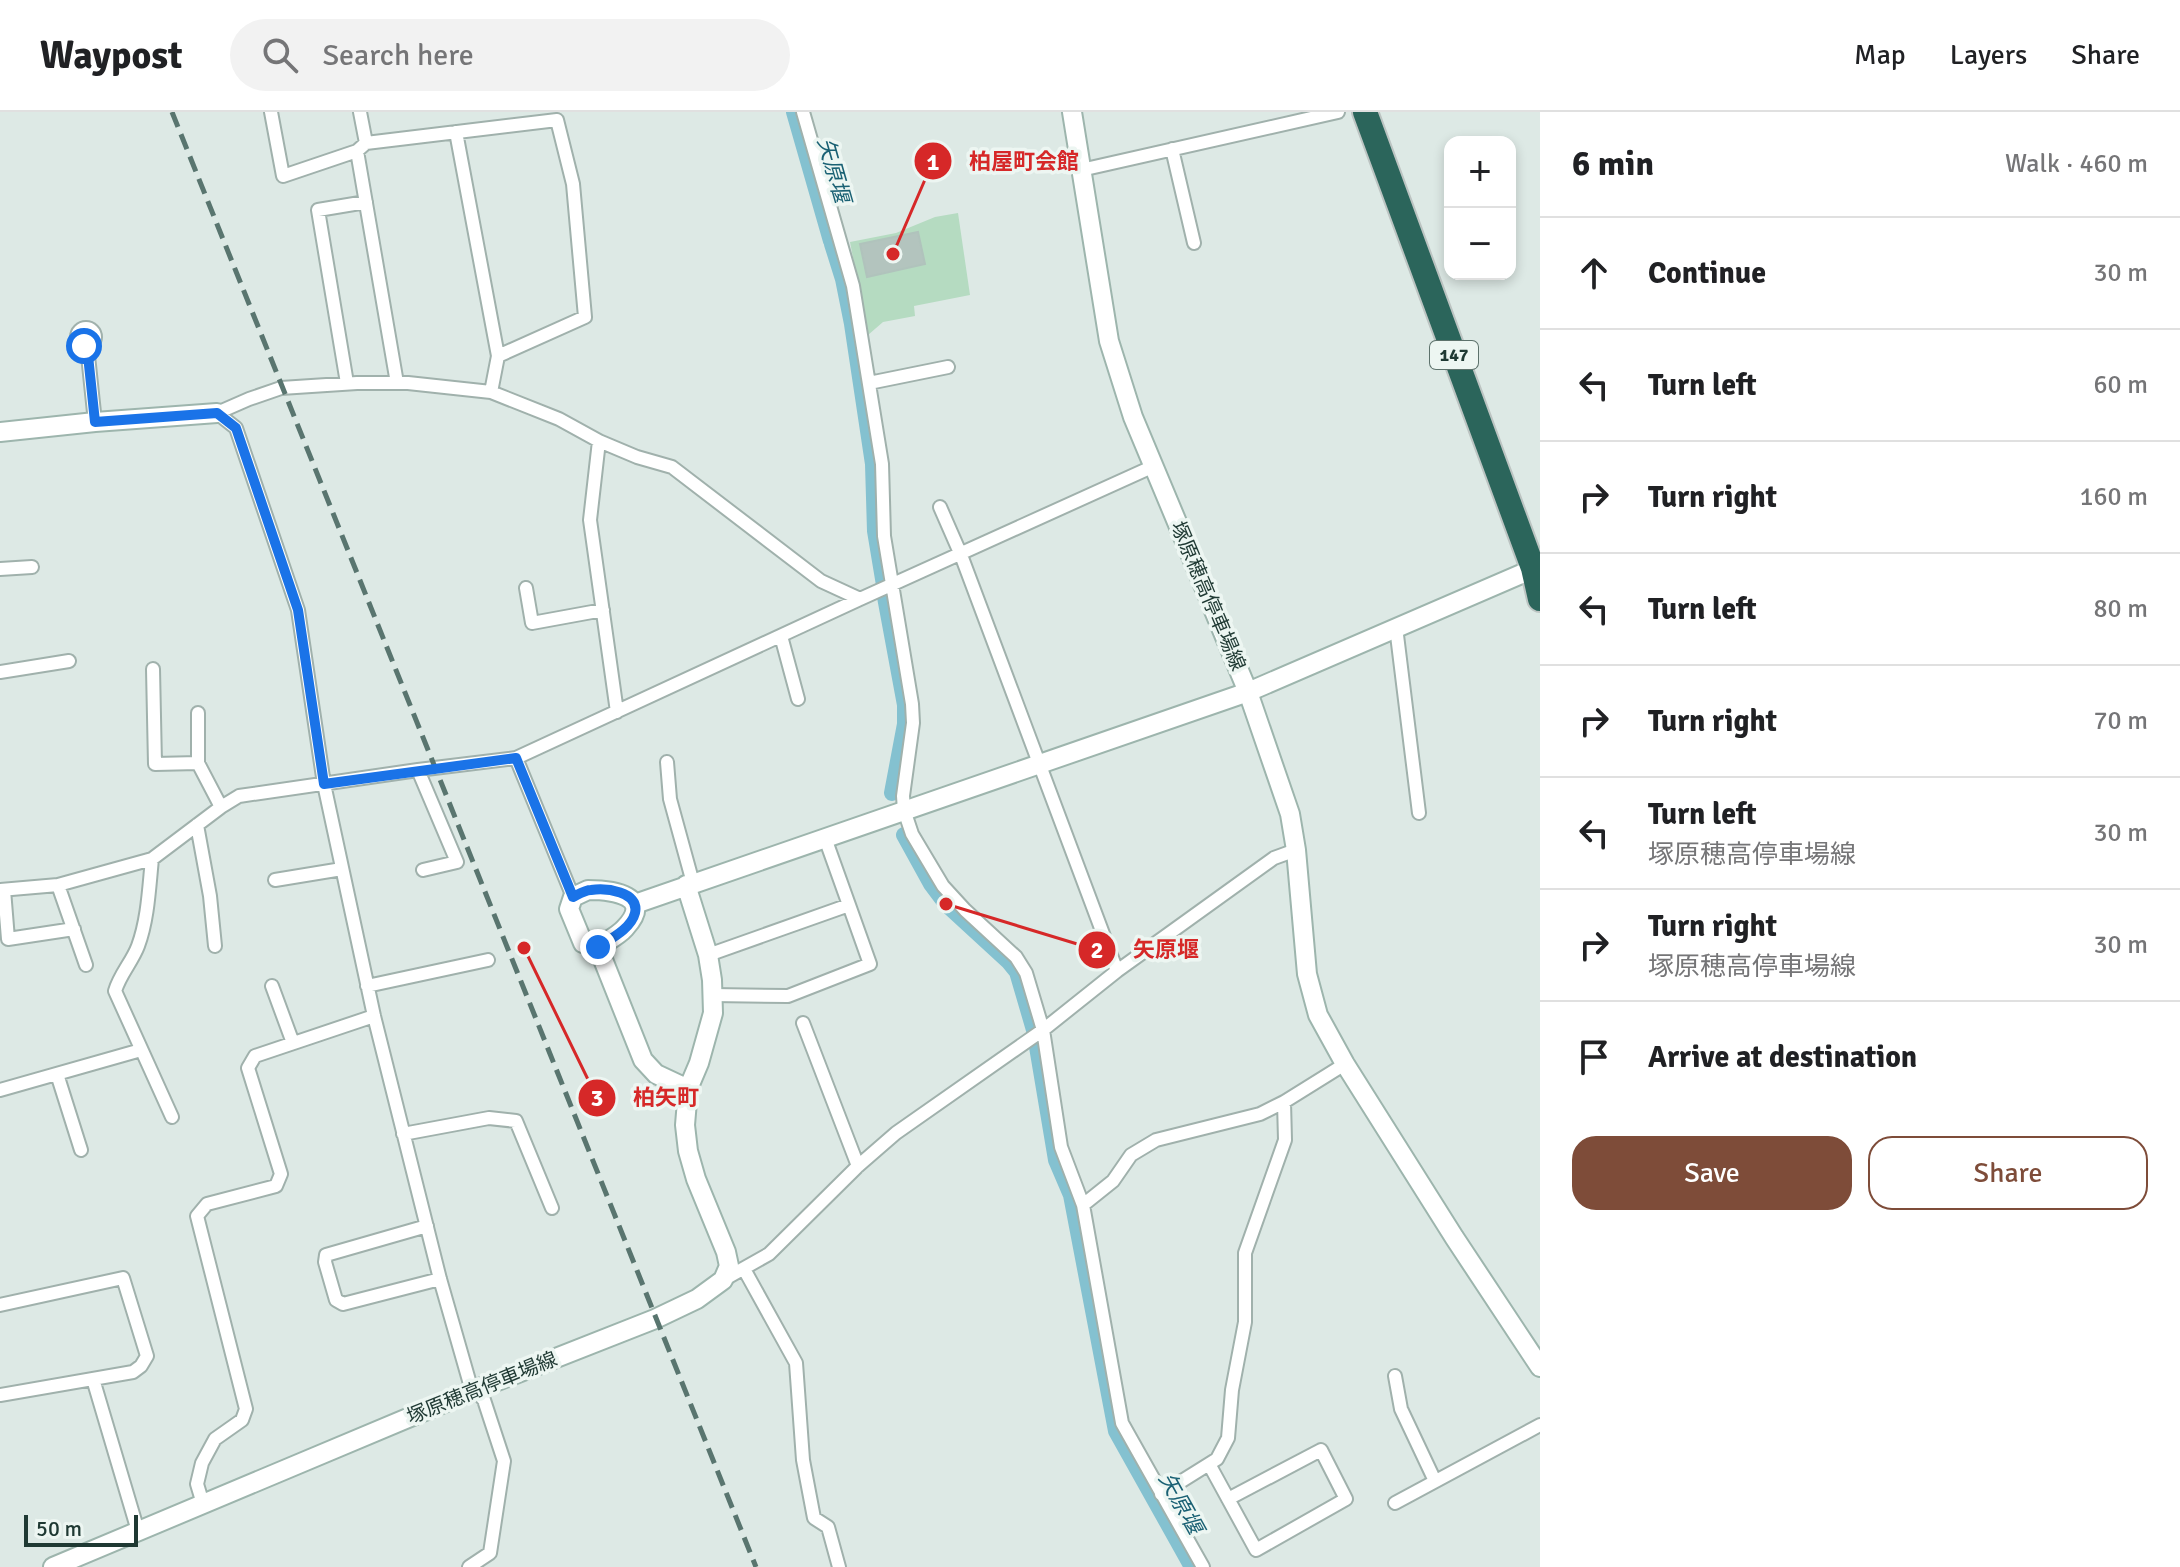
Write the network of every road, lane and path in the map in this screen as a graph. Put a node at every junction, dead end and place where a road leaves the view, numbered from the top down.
1 (271, 112) edge
2 (360, 112) edge
3 (803, 112) edge
4 (1072, 112) edge
5 (1338, 112) edge
6 (1365, 112) edge
7 (549, 116) edge
8 (456, 132) junction
9 (361, 147) junction
10 (1172, 149) junction
11 (1081, 170) junction
12 (366, 202) junction
13 (1194, 243) dead end
14 (87, 346) dead end
15 (498, 356) junction
16 (948, 367) dead end
17 (347, 383) junction
18 (397, 383) junction
19 (869, 383) junction
20 (491, 392) junction
21 (217, 413) junction
22 (95, 422) junction
23 (0, 432) edge
24 (599, 441) junction
25 (1154, 466) junction
26 (940, 507) dead end
27 (961, 555) junction
28 (32, 567) dead end
29 (1536, 567) edge
30 (0, 569) edge
31 (892, 586) junction
32 (526, 588) dead end
33 (860, 599) junction
34 (1540, 599) edge
35 (603, 610) junction
36 (1396, 627) junction
37 (781, 636) junction
38 (69, 661) dead end
39 (153, 669) dead end
40 (0, 672) edge
41 (1248, 692) junction
42 (798, 699) dead end
43 (617, 712) junction
44 (198, 713) dead end
45 (516, 758) junction
46 (667, 762) dead end
47 (198, 763) junction
48 (1038, 764) junction
49 (418, 770) junction
50 (324, 784) junction
51 (221, 807) junction
52 (904, 810) junction
53 (1419, 813) dead end
54 (197, 825) junction
55 (825, 838) junction
56 (1296, 850) junction
57 (152, 859) junction
58 (342, 869) junction
59 (423, 870) dead end
60 (275, 880) dead end
61 (690, 884) junction
62 (58, 885) junction
63 (2, 890) edge
64 (573, 897) junction
65 (635, 904) junction
66 (849, 905) junction
67 (74, 929) junction
68 (215, 946) dead end
69 (598, 947) junction
70 (708, 955) junction
71 (488, 960) dead end
72 (86, 965) dead end
73 (1117, 971) junction
74 (272, 986) dead end
75 (367, 986) junction
76 (712, 995) junction
77 (374, 1016) junction
78 (803, 1023) dead end
79 (1043, 1030) junction
80 (293, 1043) junction
81 (141, 1050) junction
82 (1345, 1064) junction
83 (57, 1074) junction
84 (688, 1089) junction
85 (0, 1090) edge
86 (1284, 1102) junction
87 (172, 1117) dead end
88 (403, 1134) junction
89 (81, 1150) dead end
90 (858, 1166) junction
91 (1083, 1205) junction
92 (552, 1208) dead end
93 (427, 1226) junction
94 (744, 1269) junction
95 (440, 1279) junction
96 (723, 1280) junction
97 (0, 1305) edge
98 (1540, 1367) edge
99 (1395, 1376) dead end
100 (93, 1379) junction
101 (477, 1389) junction
102 (0, 1395) edge
103 (1540, 1425) edge
104 (1209, 1464) junction
105 (1435, 1481) junction
106 (1161, 1494) junction
107 (1228, 1499) junction
108 (1395, 1503) dead end
109 (203, 1504) junction
110 (138, 1531) junction
111 (53, 1567) edge
112 (469, 1567) edge
113 (839, 1567) edge
114 (1203, 1567) edge

1 - 9 street
2 - 9 street
3 - 19 street
4 - 11 main road, 塚原穂高停車場線
5 - 10 street
6 - 29 highway, 147
7 - 8 street
7 - 15 street
8 - 9 street
8 - 15 street
9 - 12 street
10 - 11 street
10 - 13 street
11 - 25 main road, 塚原穂高停車場線
12 - 17 street
12 - 18 street
14 - 22 street
15 - 20 street
16 - 19 street
17 - 18 street
17 - 21 street
18 - 20 street
19 - 31 street
20 - 24 street
21 - 22 main road
21 - 50 street
22 - 23 main road
24 - 33 street
24 - 35 street
25 - 27 street
25 - 41 main road, 塚原穂高停車場線
26 - 27 street
27 - 31 street
27 - 48 street
28 - 30 street
29 - 34 highway, 147
29 - 36 main road
31 - 33 street
31 - 52 street
32 - 35 street
33 - 37 street
35 - 43 street
36 - 41 main road
36 - 53 street
37 - 42 street
37 - 43 street
38 - 40 street
39 - 47 street
41 - 48 main road, 塚原穂高停車場線
41 - 56 main road
43 - 45 street
44 - 47 street
45 - 49 street
45 - 64 street
46 - 61 street
47 - 51 street
48 - 52 main road, 塚原穂高停車場線
48 - 73 street
49 - 50 street
49 - 59 street
50 - 51 street
50 - 58 street
51 - 54 street
52 - 55 main road, 塚原穂高停車場線
52 - 79 street
54 - 57 street
54 - 68 street
55 - 61 main road, 塚原穂高停車場線
55 - 66 street
56 - 73 street
56 - 82 main road
57 - 62 street
57 - 81 street
58 - 60 street
58 - 75 street
61 - 65 main road, 塚原穂高停車場線
61 - 70 main road
62 - 63 street
62 - 67 street
63 - 67 street
64 - 65 main road
64 - 69 main road
65 - 69 main road
66 - 70 street
66 - 76 street
67 - 72 street
69 - 84 main road
70 - 76 main road
71 - 75 street
73 - 79 street
74 - 80 street
75 - 77 street
76 - 84 main road
77 - 80 street
77 - 88 street
78 - 90 street
79 - 90 street
79 - 91 street
80 - 109 street
81 - 83 street
81 - 87 street
82 - 86 street
82 - 98 main road
83 - 85 street
83 - 89 street
84 - 96 main road
86 - 91 street
86 - 104 street
88 - 92 street
88 - 93 street
90 - 94 street
91 - 106 street
93 - 95 street
93 - 95 street
94 - 96 street
94 - 113 street
95 - 101 street
96 - 101 main road, 塚原穂高停車場線
97 - 100 street
99 - 105 street
100 - 102 street
100 - 110 street
101 - 109 main road, 塚原穂高停車場線
101 - 112 street
103 - 105 street
104 - 106 street
104 - 107 street
105 - 108 street
106 - 114 street
107 - 107 street
109 - 110 main road, 塚原穂高停車場線
110 - 111 main road, 塚原穂高停車場線

